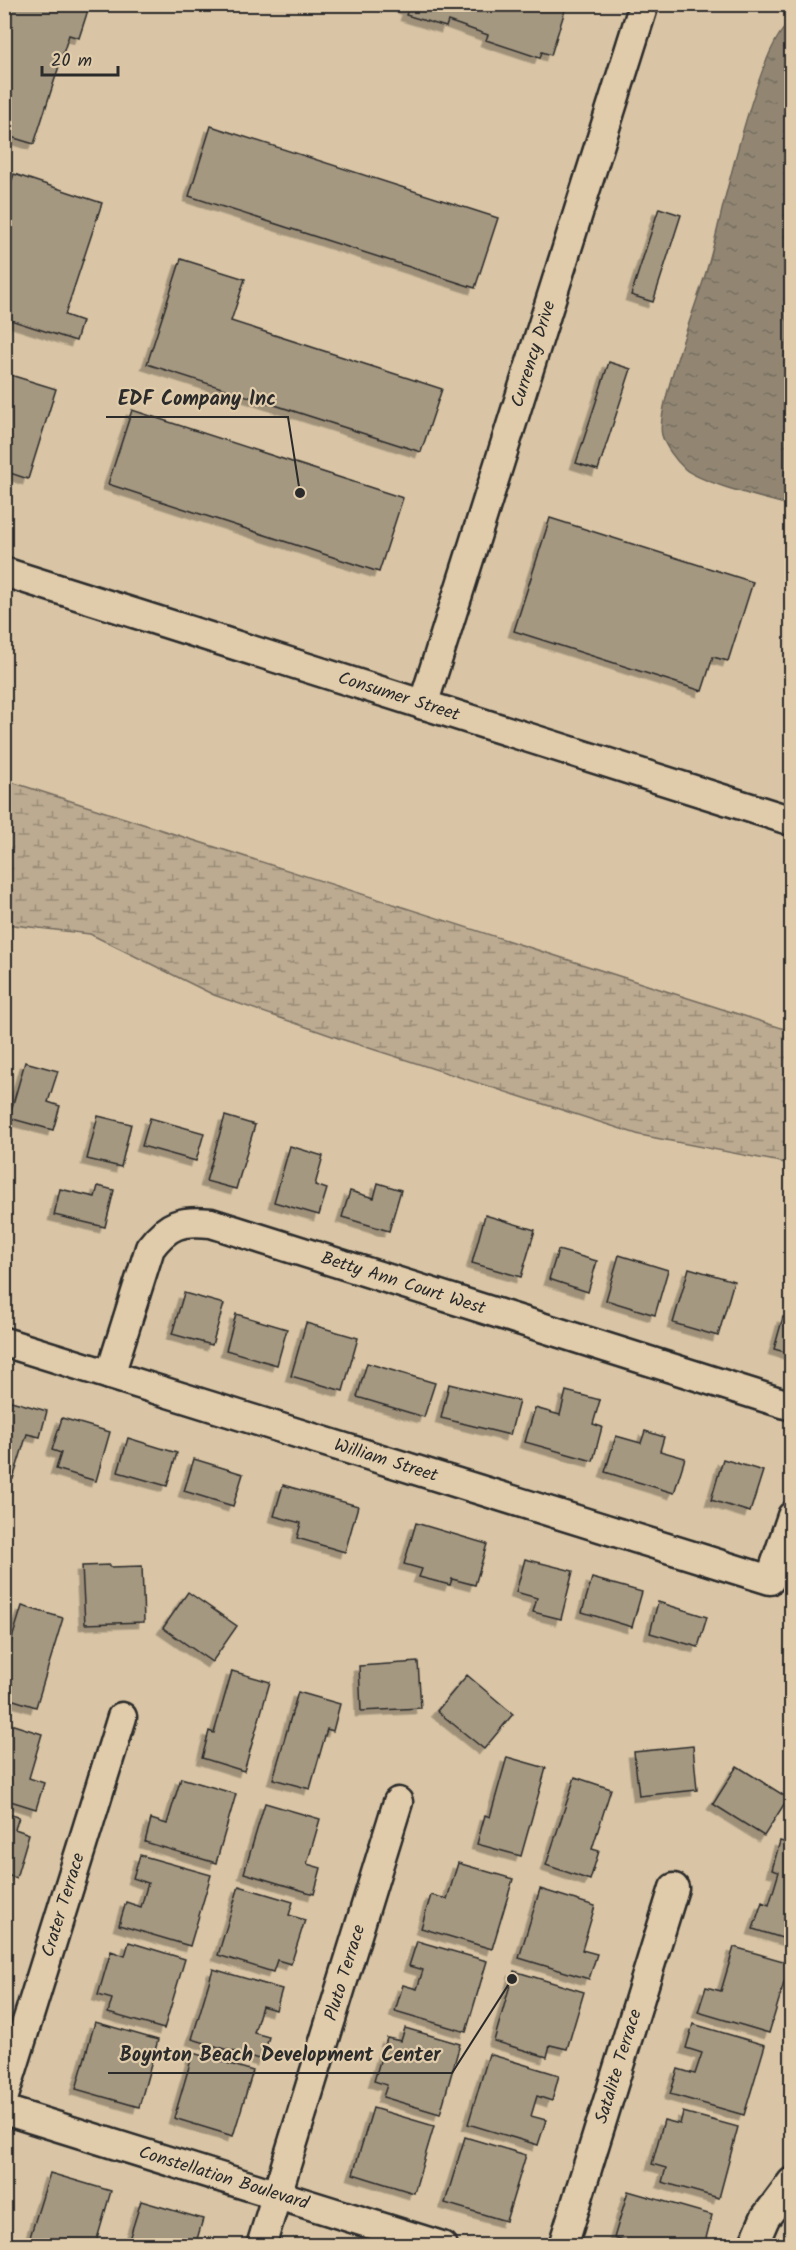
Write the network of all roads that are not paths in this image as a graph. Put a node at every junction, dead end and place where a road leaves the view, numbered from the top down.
1 (644, 4) edge
2 (4, 572) edge
3 (423, 705) junction
4 (792, 821) edge
5 (4, 1342) edge
6 (110, 1375) junction
7 (792, 1406) edge
8 (792, 1516) edge
9 (122, 1717) dead end
10 (398, 1802) dead end
11 (674, 1888) dead end
12 (4, 2096) edge
13 (4, 2110) edge
14 (792, 2182) edge
15 (277, 2194) junction
16 (261, 2246) edge
17 (441, 2246) edge
18 (563, 2246) edge
19 (753, 2246) edge

1 - 3 street, Currency Drive
2 - 3 street, Consumer Street
3 - 4 street, Consumer Street
5 - 6 street, William Street
6 - 7 street, Betty Ann Court West
6 - 8 street, William Street
9 - 12 street, Crater Terrace
10 - 15 street, Pluto Terrace
11 - 18 street, Satalite Terrace
13 - 15 street, Constellation Boulevard
14 - 19 street
15 - 16 street, Pluto Terrace
15 - 17 street, Constellation Boulevard

